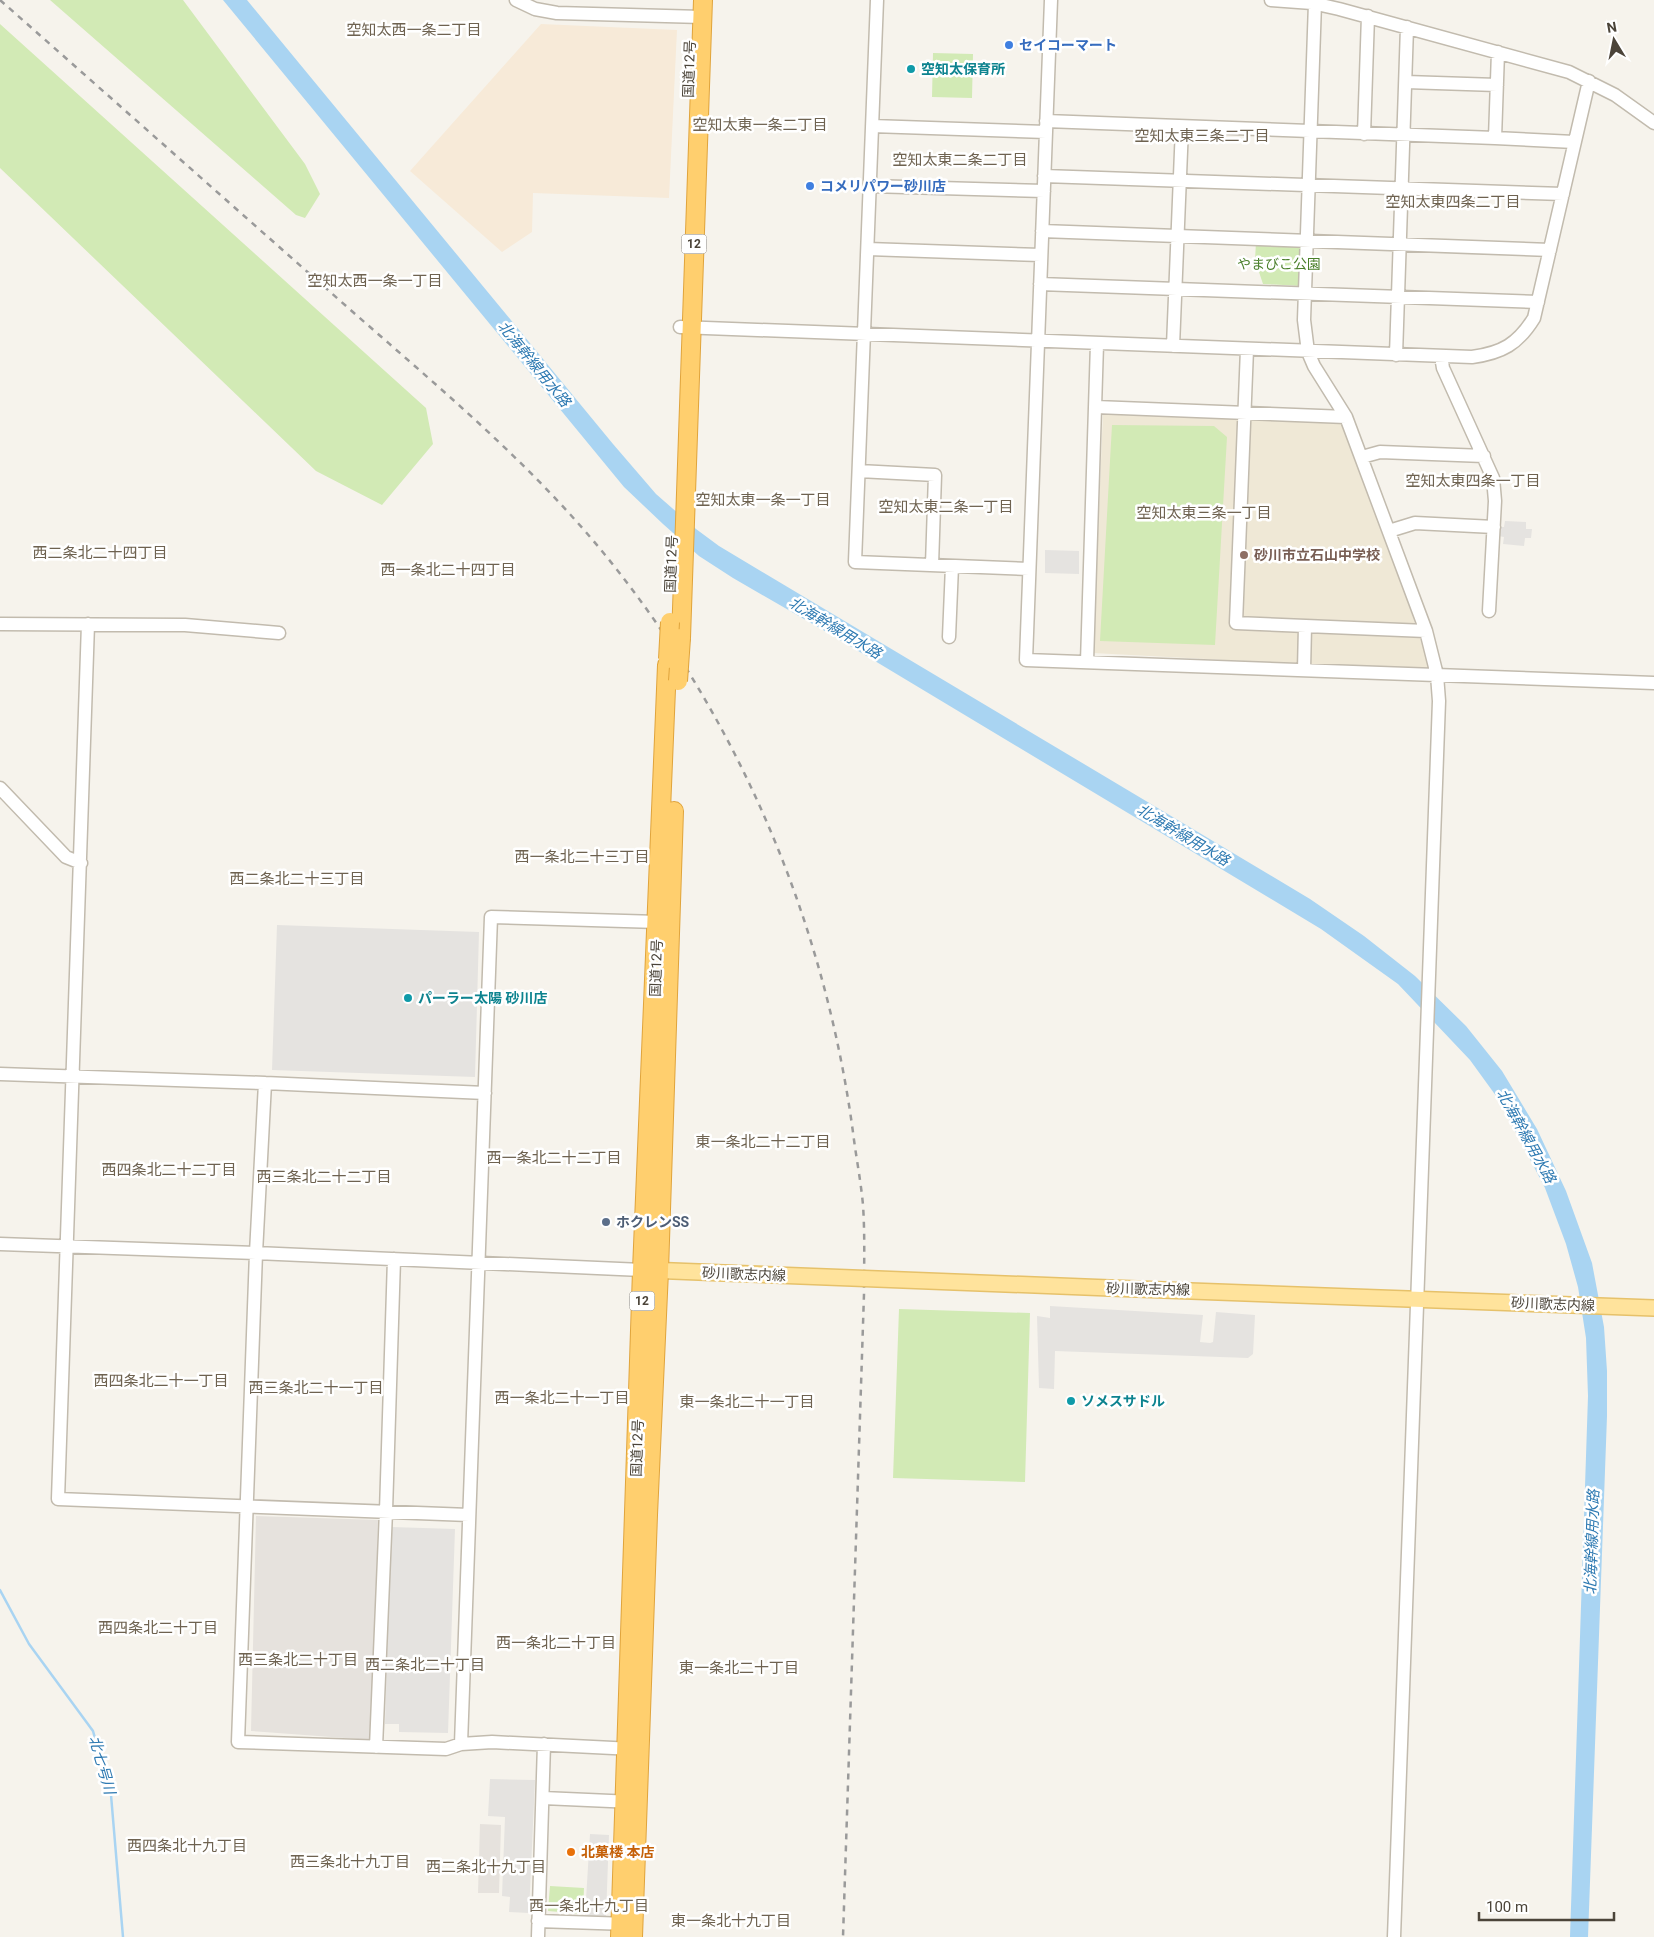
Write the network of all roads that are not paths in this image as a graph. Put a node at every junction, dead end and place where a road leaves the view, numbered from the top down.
1 (516, 0) edge
2 (877, 0) edge
3 (1050, 0) edge
4 (1271, 0) edge
5 (1313, 2) edge
6 (697, 8) edge
7 (1368, 16) junction
8 (1408, 27) junction
9 (1498, 52) junction
10 (1589, 81) junction
11 (1406, 82) junction
12 (1497, 85) junction
13 (1654, 123) edge
14 (872, 126) junction
15 (1046, 127) junction
16 (1182, 127) junction
17 (1311, 132) junction
18 (1364, 134) junction
19 (1404, 135) junction
20 (1495, 138) junction
21 (1574, 142) junction
22 (1044, 176) junction
23 (1180, 182) junction
24 (870, 186) junction
25 (1309, 186) junction
26 (1402, 190) junction
27 (1044, 191) junction
28 (1563, 194) junction
29 (1042, 231) junction
30 (1178, 236) junction
31 (1307, 241) junction
32 (1400, 244) junction
33 (868, 249) junction
34 (1550, 250) junction
35 (1041, 255) junction
36 (1040, 284) junction
37 (1176, 288) junction
38 (1306, 293) junction
39 (1398, 297) junction
40 (1538, 302) junction
41 (686, 327) junction
42 (864, 334) junction
43 (1037, 340) junction
44 (1098, 344) junction
45 (1173, 346) junction
46 (1247, 349) junction
47 (1308, 352) junction
48 (1396, 355) junction
49 (1441, 356) junction
50 (1096, 407) junction
51 (1244, 412) junction
52 (1346, 417) junction
53 (1362, 456) junction
54 (1484, 456) junction
55 (859, 471) junction
56 (1494, 527) junction
57 (1389, 531) junction
58 (677, 552) junction
59 (932, 565) junction
60 (952, 566) junction
61 (1029, 569) junction
62 (1489, 611) dead end
63 (0, 624) edge
64 (88, 624) junction
65 (1305, 626) junction
66 (1426, 631) junction
67 (279, 633) dead end
68 (949, 637) dead end
69 (1087, 662) junction
70 (1304, 670) junction
71 (1437, 675) junction
72 (1654, 683) edge
73 (0, 788) edge
74 (81, 863) junction
75 (658, 922) junction
76 (0, 1074) edge
77 (72, 1077) junction
78 (265, 1083) junction
79 (485, 1093) junction
80 (0, 1244) edge
81 (67, 1246) junction
82 (256, 1253) junction
83 (394, 1259) junction
84 (478, 1263) junction
85 (651, 1270) junction
86 (1417, 1298) junction
87 (1654, 1308) edge
88 (248, 1506) junction
89 (386, 1512) junction
90 (469, 1515) junction
91 (461, 1744) junction
92 (544, 1744) junction
93 (376, 1747) junction
94 (633, 1749) junction
95 (543, 1798) junction
96 (631, 1802) junction
97 (538, 1921) junction
98 (627, 1931) edge
99 (538, 1937) edge
100 (1394, 1937) edge

1 - 6 street
2 - 14 street
3 - 15 street
4 - 5 street
5 - 7 street
5 - 17 street
6 - 41 highway, 国道12号 / 12
7 - 8 street
7 - 18 street
8 - 9 street
8 - 11 street
9 - 10 street
9 - 12 street
10 - 13 street
10 - 21 street
11 - 12 street
11 - 19 street
12 - 20 street
14 - 15 street
14 - 24 street
15 - 16 street
15 - 22 street
16 - 17 street
16 - 23 street
17 - 18 street
17 - 25 street
18 - 19 street
19 - 20 street
19 - 26 street
20 - 21 street
21 - 28 street
22 - 23 street
22 - 27 street
23 - 25 street
23 - 30 street
24 - 27 street
24 - 33 street
25 - 26 street
25 - 31 street
26 - 28 street
26 - 32 street
27 - 29 street
28 - 34 street
29 - 30 street
29 - 35 street
30 - 31 street
30 - 37 street
31 - 32 street
31 - 38 street
32 - 34 street
32 - 39 street
33 - 35 street
33 - 42 street
34 - 40 street
35 - 36 street
36 - 37 street
36 - 43 street
37 - 38 street
37 - 45 street
38 - 39 street
38 - 47 street
39 - 40 street
39 - 48 street
40 - 49 street
41 - 42 street
41 - 58 highway, 国道12号 / 12
42 - 43 street
42 - 55 street
43 - 44 street
43 - 61 street
44 - 45 street
44 - 50 street
45 - 46 street
46 - 47 street
46 - 51 street
47 - 48 street
47 - 52 street
48 - 49 street
49 - 54 street
50 - 51 street
50 - 69 street
51 - 52 street
51 - 65 street
52 - 53 street
53 - 54 street
53 - 57 street
54 - 56 street
55 - 59 street
55 - 59 street
56 - 57 street
56 - 62 street
57 - 66 street
58 - 75 highway, 国道12号 / 12, bridge
58 - 85 highway, 国道12号 / 12, bridge
59 - 60 street
60 - 61 street
60 - 68 street
61 - 69 street
63 - 64 street
64 - 67 street
64 - 74 street
65 - 66 street
65 - 70 street
66 - 71 street
69 - 70 street
70 - 71 street
71 - 72 street
71 - 86 street
73 - 74 street
74 - 77 street
75 - 79 street
75 - 85 highway, 国道12号 / 12
76 - 77 street
77 - 78 street
77 - 81 street
78 - 79 street
78 - 82 street
79 - 84 street
80 - 81 street
81 - 82 street
81 - 88 street
82 - 83 street
82 - 88 street
83 - 84 street
83 - 89 street
84 - 85 street
84 - 90 street
85 - 86 main road, 砂川歌志内線, bridge
85 - 94 highway, 国道12号 / 12
86 - 87 main road, 砂川歌志内線
86 - 100 street
88 - 89 street
88 - 93 street
89 - 90 street
89 - 93 street
90 - 91 street
91 - 92 street
91 - 93 street
92 - 94 street
92 - 95 street
94 - 96 highway, 国道12号 / 12
95 - 96 street
95 - 97 street
96 - 98 highway, 国道12号 / 12
97 - 98 street
97 - 99 street

